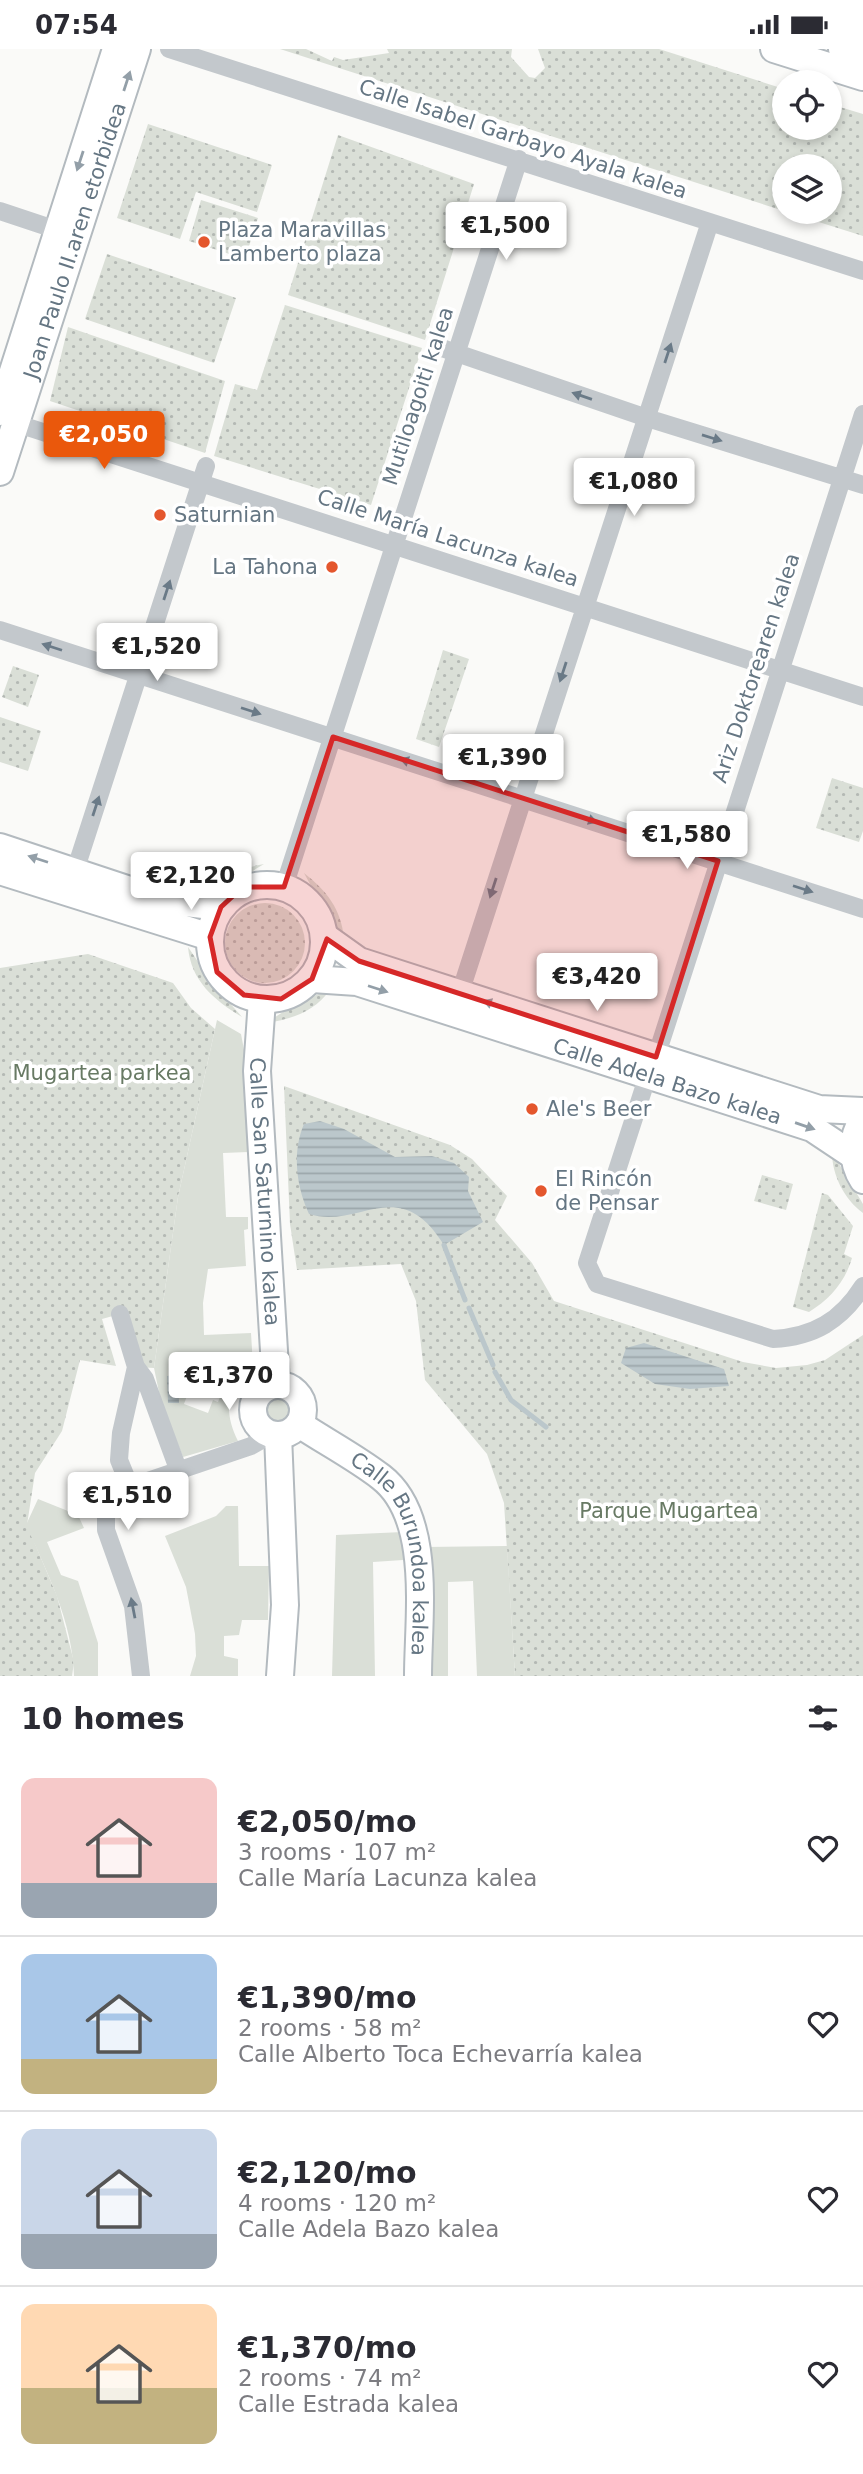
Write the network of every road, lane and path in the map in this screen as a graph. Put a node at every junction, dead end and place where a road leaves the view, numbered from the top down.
1 (116, 49) edge
2 (137, 49) edge
3 (169, 49) edge
4 (774, 49) edge
5 (842, 49) edge
6 (863, 56) edge
7 (863, 77) edge
8 (519, 159) junction
9 (0, 211) edge
10 (709, 222) junction
11 (57, 230) junction
12 (863, 271) edge
13 (436, 346) dead end
14 (456, 353) junction
15 (863, 414) edge
16 (9, 418) edge
17 (647, 418) junction
18 (0, 473) edge
19 (203, 474) junction
20 (842, 479) junction
21 (863, 485) edge
22 (394, 545) junction
23 (584, 607) junction
24 (0, 630) edge
25 (779, 670) junction
26 (140, 675) junction
27 (863, 697) edge
28 (333, 737) junction
29 (522, 799) junction
30 (0, 847) edge
31 (718, 861) junction
32 (0, 871) edge
33 (75, 871) junction
34 (284, 887) junction
35 (221, 907) junction
36 (863, 909) edge
37 (324, 936) junction
38 (210, 937) junction
39 (312, 979) junction
40 (460, 993) junction
41 (262, 1000) junction
42 (652, 1066) junction
43 (863, 1111) edge
44 (863, 1119) edge
45 (858, 1168) edge
46 (863, 1286) edge
47 (120, 1314) dead end
48 (136, 1367) junction
49 (276, 1384) junction
50 (283, 1431) junction
51 (178, 1469) junction
52 (130, 1487) junction
53 (141, 1676) edge
54 (280, 1676) edge
55 (418, 1676) edge

1 -> 11 street, Joan Paulo II.aren etorbidea
16 -> 2 street, Joan Paulo II.aren etorbidea
3 - 8 street, Calle Isabel Garbayo Ayala kalea
4 - 7 street
5 - 6 street
8 - 10 street, Calle Isabel Garbayo Ayala kalea
8 - 14 street, Mutiloagoiti kalea
9 - 11 street
10 - 12 street, Calle Isabel Garbayo Ayala kalea
17 -> 10 street
11 - 16 street, Joan Paulo II.aren etorbidea
13 - 14 street
17 -> 14 street
14 - 22 street, Mutiloagoiti kalea
15 - 20 street, Ariz Doktorearen kalea
16 - 18 street, Joan Paulo II.aren etorbidea
16 - 19 street, Calle María Lacunza kalea
17 -> 20 street
17 - 23 street
19 - 22 street, Calle María Lacunza kalea
26 -> 19 street
20 - 21 street
20 - 25 street, Ariz Doktorearen kalea
22 - 23 street, Calle María Lacunza kalea
22 - 28 street, Mutiloagoiti kalea
23 - 25 street, Calle María Lacunza kalea
23 -> 29 street
26 -> 24 street
25 - 27 street, Calle María Lacunza kalea
25 - 31 street, Ariz Doktorearen kalea
26 -> 28 street
33 -> 26 street
29 -> 28 street
28 - 34 street, Mutiloagoiti kalea
29 -> 31 street
29 -> 40 street
33 -> 30 street
31 -> 36 street
31 - 42 street, Ariz Doktorearen kalea
32 - 38 street
33 - 35 street
34 - 35 street
34 - 37 street
35 - 38 street
37 - 39 street
37 - 40 street, Calle Adela Bazo kalea
38 - 41 street
39 - 41 street
39 -> 42 street, Calle Adela Bazo kalea
42 -> 40 street, Calle Adela Bazo kalea
41 - 49 street, Calle San Saturnino kalea
42 - 43 street, Calle Adela Bazo kalea
42 -> 45 street, Calle Adela Bazo kalea
42 - 46 street, Ariz Doktorearen kalea
44 - 45 street
47 - 48 street
48 - 51 street
48 - 52 street
49 - 50 street
49 - 50 street
50 - 51 street
50 - 54 street
50 - 55 street, Calle Burundoa kalea
51 - 52 street
53 -> 52 street

